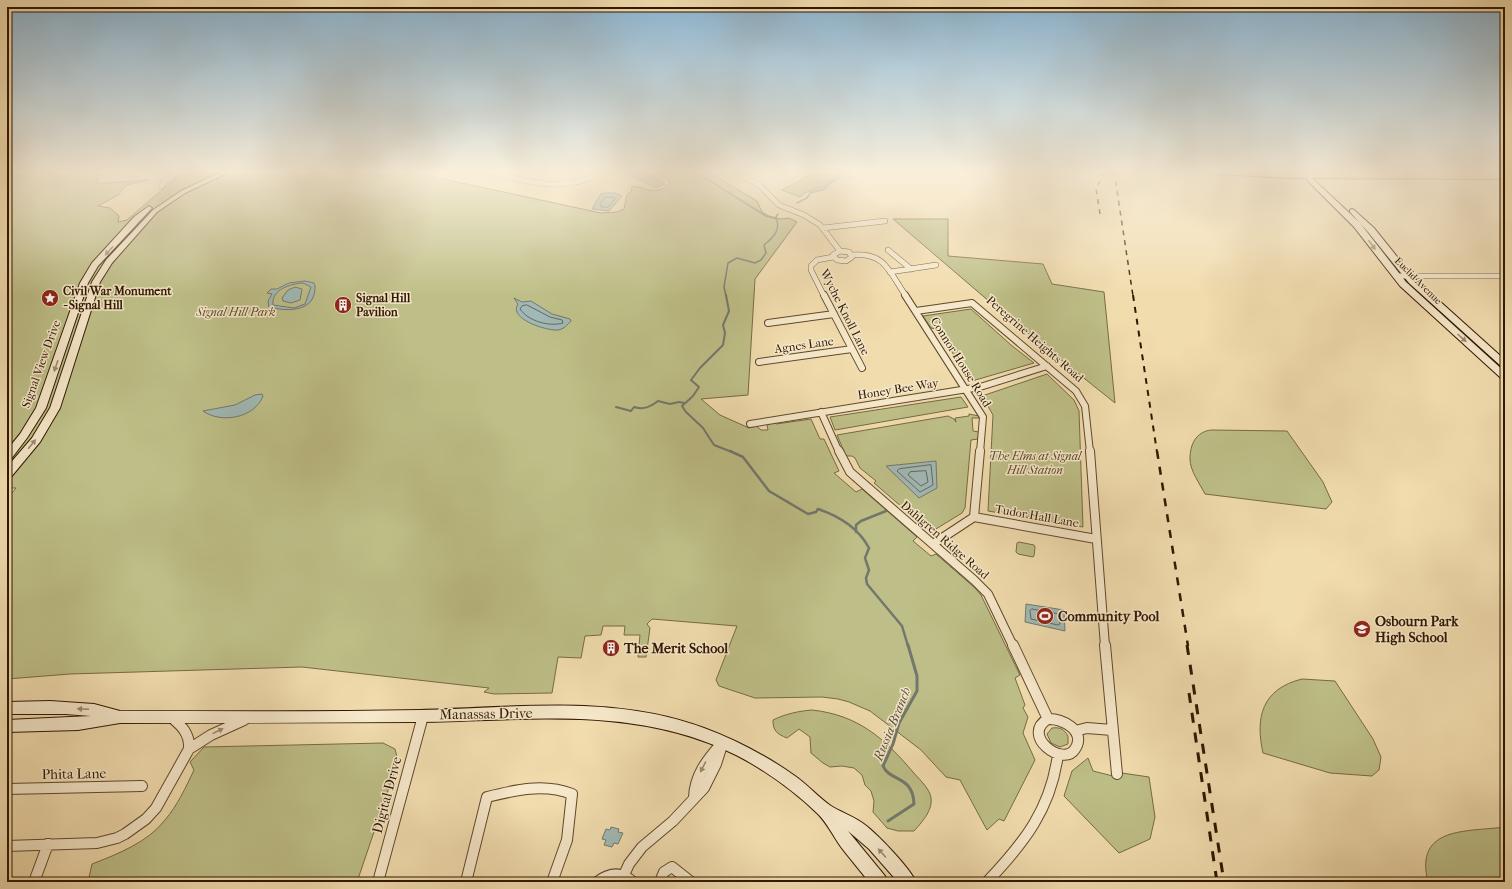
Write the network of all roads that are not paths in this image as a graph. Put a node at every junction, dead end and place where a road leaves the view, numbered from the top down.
1 (145, 212) edge
2 (155, 212) edge
3 (796, 212) edge
4 (1344, 212) edge
5 (1354, 212) edge
6 (884, 220) dead end
7 (824, 228) junction
8 (888, 250) dead end
9 (840, 251) junction
10 (852, 255) junction
11 (833, 257) junction
12 (936, 266) dead end
13 (911, 269) junction
14 (890, 272) junction
15 (1396, 276) junction
16 (1406, 276) junction
17 (1505, 276) edge
18 (916, 311) junction
19 (834, 314) junction
20 (768, 323) dead end
21 (852, 349) junction
22 (759, 362) dead end
23 (1505, 365) edge
24 (1047, 366) junction
25 (862, 368) dead end
26 (1505, 377) edge
27 (966, 390) junction
28 (821, 412) junction
29 (750, 424) dead end
30 (7, 457) edge
31 (7, 474) edge
32 (974, 517) junction
33 (1096, 539) junction
34 (933, 544) junction
35 (7, 708) edge
36 (423, 716) junction
37 (120, 717) junction
38 (171, 717) junction
39 (250, 717) junction
40 (1048, 719) junction
41 (7, 726) edge
42 (1112, 730) junction
43 (1075, 731) junction
44 (723, 742) junction
45 (189, 749) junction
46 (1058, 754) junction
47 (1117, 774) dead end
48 (142, 786) dead end
49 (7, 789) edge
50 (825, 811) junction
51 (48, 844) junction
52 (7, 846) edge
53 (624, 875) junction
54 (34, 882) edge
55 (378, 882) edge
56 (466, 882) edge
57 (552, 882) edge
58 (597, 882) edge
59 (633, 882) edge
60 (660, 882) edge
61 (691, 882) edge
62 (879, 882) edge
63 (908, 882) edge
64 (987, 882) edge

1 -> 30 main road, Signal View Drive
31 -> 2 main road
3 - 7 street
4 -> 15 main road, Euclid Avenue
5 - 16 main road, Euclid Avenue
6 - 7 street
7 - 9 street
8 - 13 street
9 - 10 street
9 - 11 street
10 - 11 street
10 - 14 street, Connor House Road
11 - 19 street, Wyche Knoll Lane
12 - 13 street
13 - 14 street
14 - 18 street, Connor House Road
15 - 16 street
15 -> 26 main road, Euclid Avenue
16 - 17 street
16 - 23 main road, Euclid Avenue
18 - 24 street, Peregrine Heights Road
18 - 27 street, Connor House Road
19 - 20 street
19 - 21 street, Wyche Knoll Lane
21 - 22 street, Agnes Lane
21 - 25 street, Wyche Knoll Lane
24 - 27 street, Honey Bee Way
24 - 33 street, Peregrine Heights Road
27 - 28 street, Honey Bee Way
27 - 32 street, Connor House Road
28 - 29 street, Honey Bee Way
28 - 34 street, Dahlgren Ridge Road
32 - 33 street, Tudor Hall Lane
32 - 34 street
33 - 42 street, Peregrine Heights Road
34 - 40 street, Dahlgren Ridge Road
37 -> 35 main road, Manassas Drive
36 - 39 main road, Manassas Drive
36 - 44 main road, Manassas Drive
36 - 55 street, Digital Drive
37 - 38 main road, Manassas Drive
37 - 41 main road, Manassas Drive
38 - 39 main road, Manassas Drive
38 - 45 street
45 -> 39 street
40 - 43 street
40 - 46 street
42 - 43 street
42 - 47 street, Peregrine Heights Road
43 - 46 street
44 - 50 main road, Manassas Drive
44 - 53 street
45 - 51 street
46 - 64 street
48 - 49 street, Phita Lane
50 - 62 main road, Manassas Drive
63 -> 50 main road, Manassas Drive
51 - 52 street
51 - 54 street
53 - 58 street
53 - 59 street
56 - 57 street
60 - 61 street

